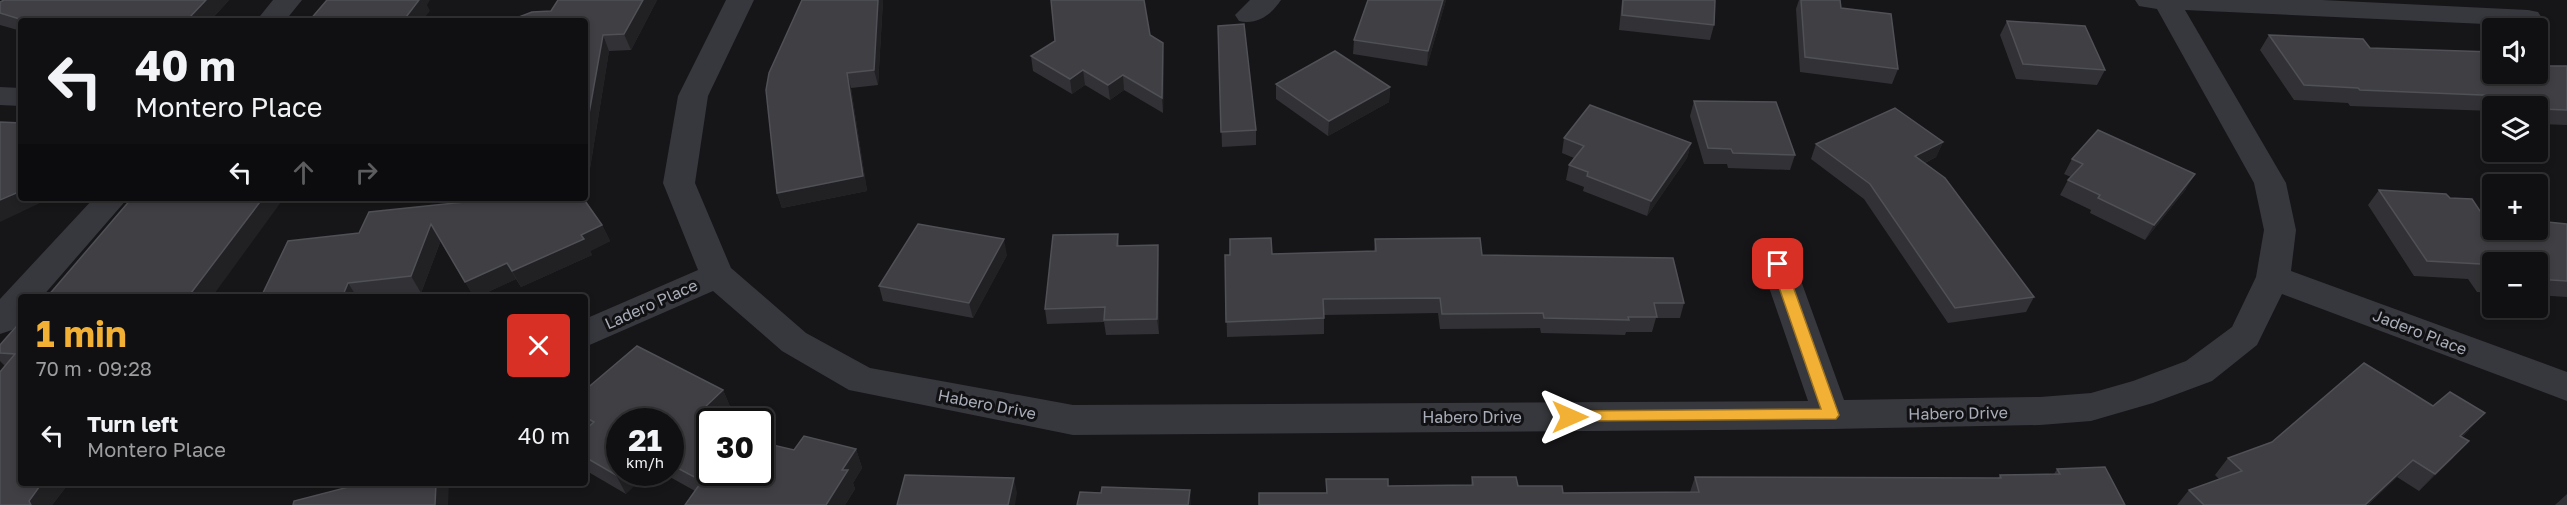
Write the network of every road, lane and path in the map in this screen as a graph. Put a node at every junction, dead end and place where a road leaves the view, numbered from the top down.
1 (288, 0) edge
2 (740, 0) edge
3 (2157, 1) edge
4 (273, 18) edge
5 (2528, 18) dead end
6 (0, 96) edge
7 (18, 97) edge
8 (109, 201) edge
9 (1778, 264) dead end
10 (717, 275) junction
11 (2273, 277) junction
12 (24, 294) edge
13 (18, 300) edge
14 (0, 321) edge
15 (588, 333) edge
16 (2567, 387) edge
17 (1831, 415) junction

1 - 4 street
2 - 10 street, Habero Drive
3 - 5 street
3 - 11 street, Habero Drive
6 - 7 street
8 - 12 street
9 - 17 street
10 - 15 street, Ladero Place
10 - 17 street, Habero Drive
11 - 16 street, Jadero Place
11 - 17 street, Habero Drive
13 - 14 street

